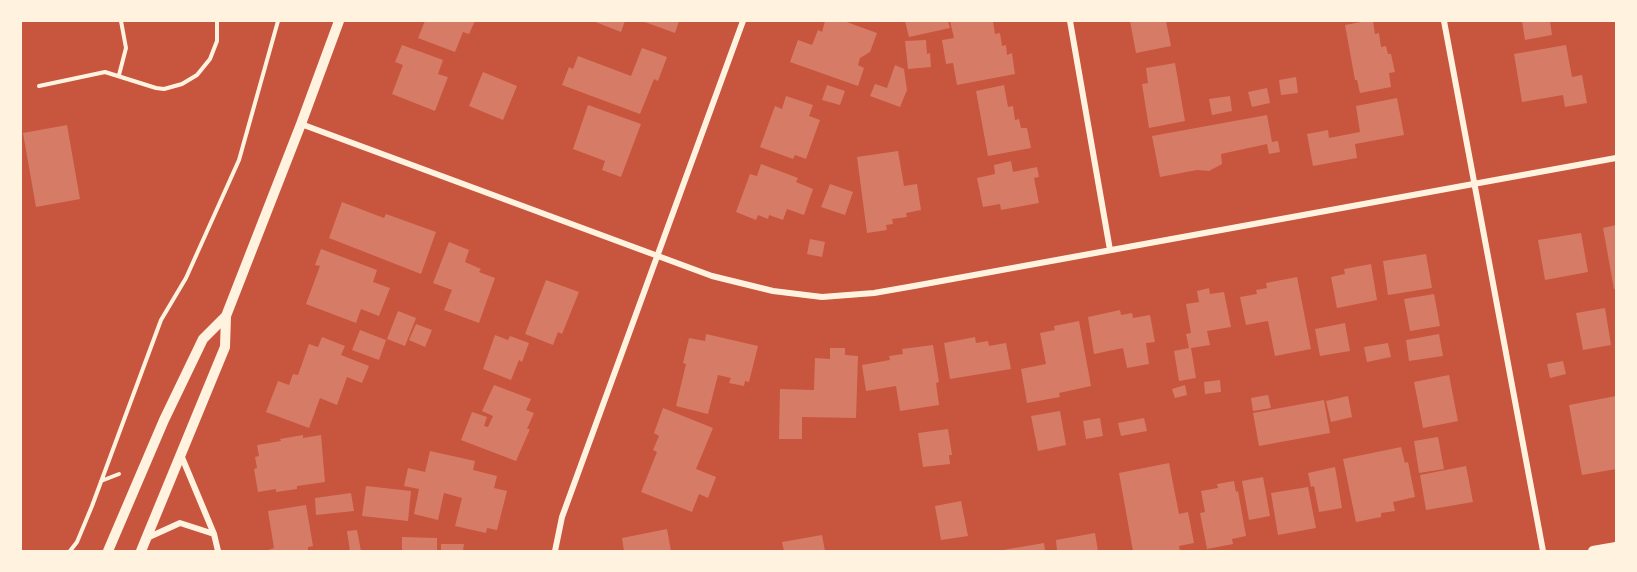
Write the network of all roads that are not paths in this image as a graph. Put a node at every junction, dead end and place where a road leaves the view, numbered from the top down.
1 (339, 21) edge
2 (743, 21) edge
3 (1070, 21) edge
4 (1444, 21) edge
5 (302, 124) junction
6 (1616, 158) edge
7 (1473, 185) junction
8 (1110, 250) junction
9 (657, 256) junction
10 (226, 316) junction
11 (181, 455) junction
12 (214, 534) junction
13 (147, 538) junction
14 (1616, 547) edge
15 (108, 551) edge
16 (141, 551) edge
17 (218, 551) edge
18 (555, 551) edge
19 (1542, 551) edge
20 (1593, 551) edge

1 - 5 street
2 - 9 street
3 - 8 street
4 - 7 street
5 - 9 street
5 - 10 street
6 - 7 street
7 - 8 street
7 - 19 street
8 - 9 street
9 - 18 street
10 - 11 street
10 - 15 street
11 - 12 street
11 - 13 street
12 - 13 street
12 - 17 street
13 - 16 street
14 - 20 street

